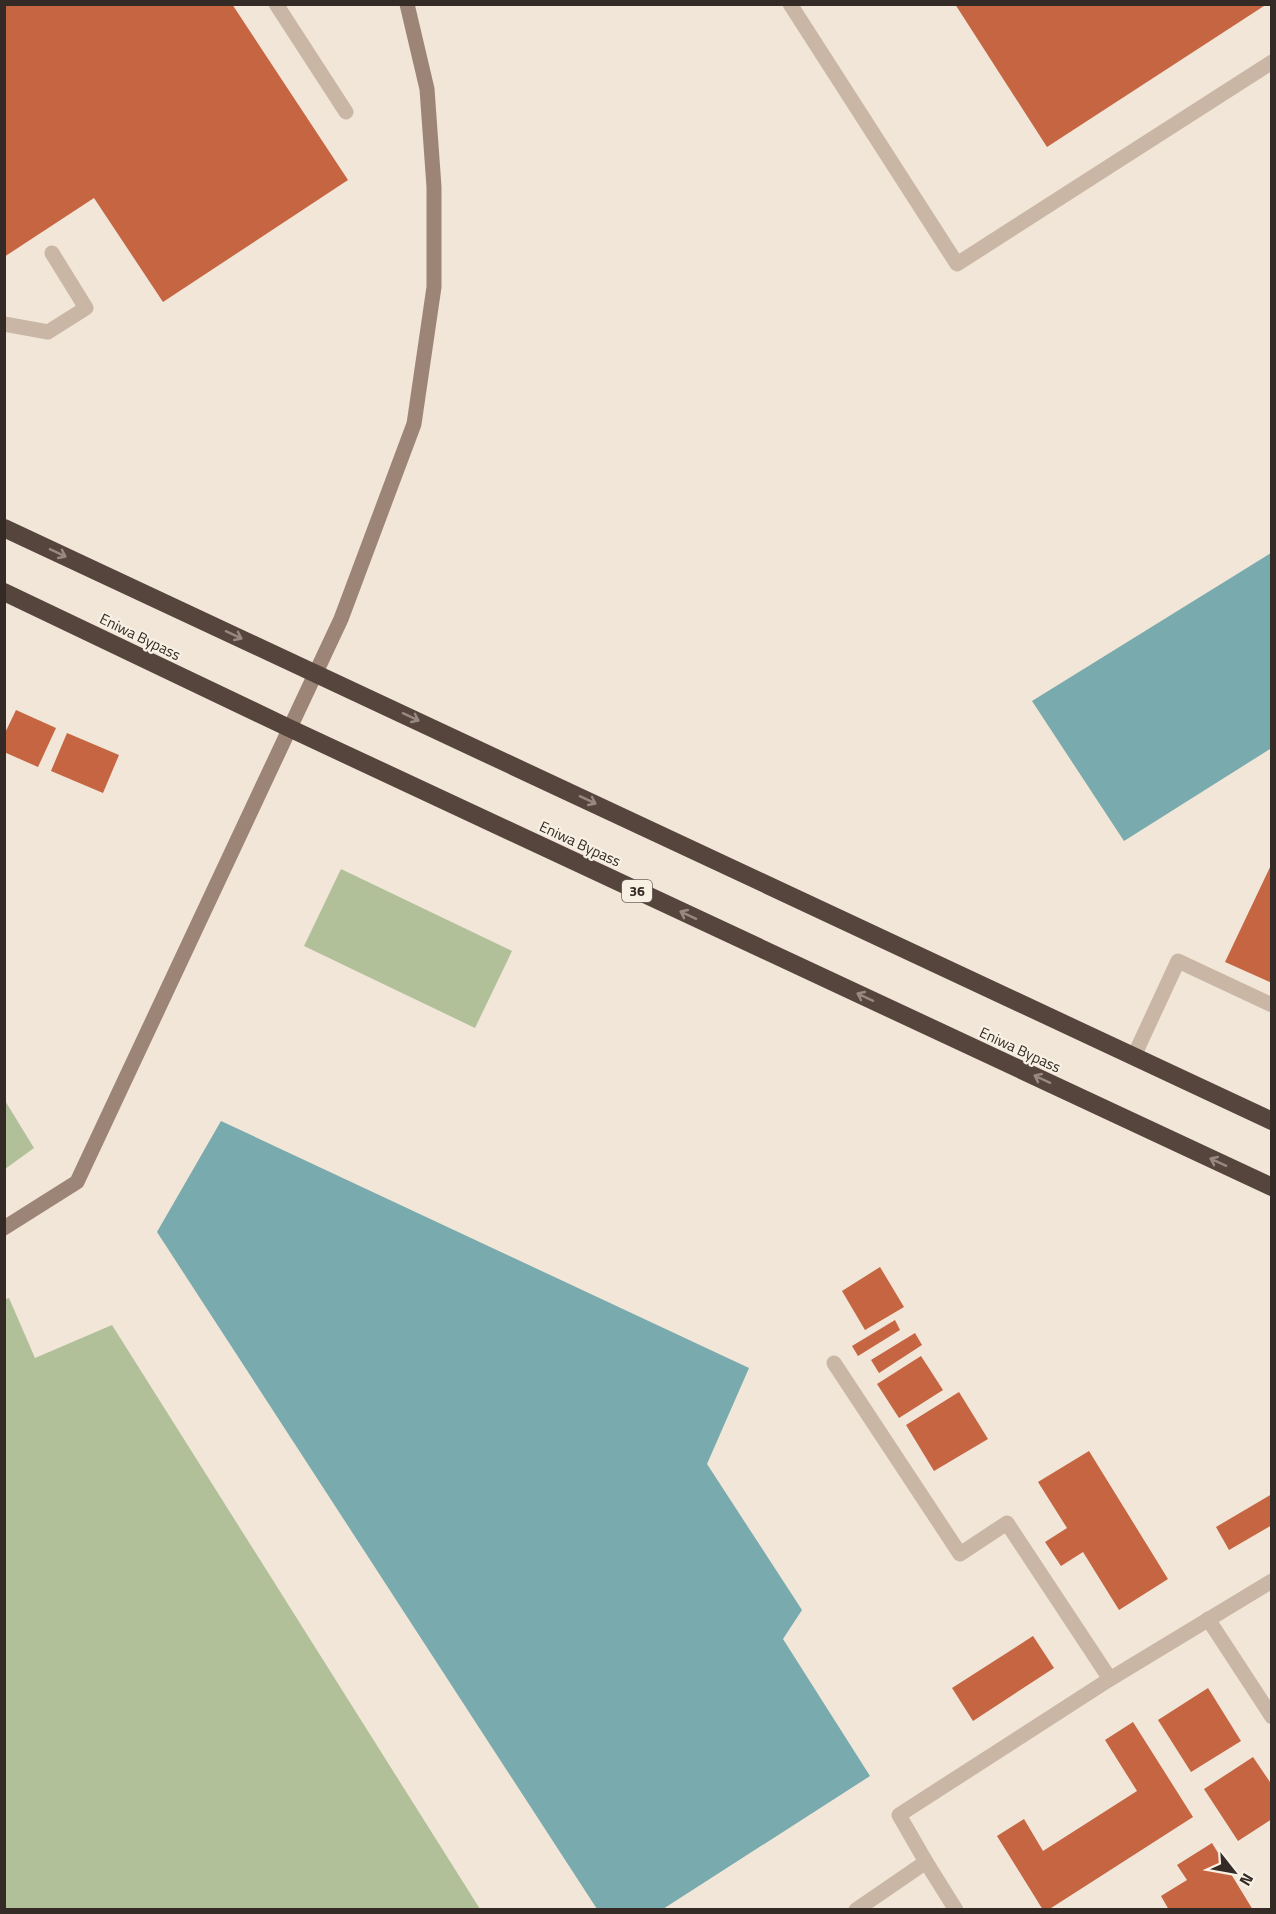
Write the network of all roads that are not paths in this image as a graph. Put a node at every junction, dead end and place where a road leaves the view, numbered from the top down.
1 (276, 4) edge
2 (407, 4) edge
3 (790, 4) edge
4 (1272, 62) edge
5 (346, 112) dead end
6 (52, 253) dead end
7 (4, 324) edge
8 (4, 528) edge
9 (4, 592) edge
10 (317, 673) junction
11 (289, 729) junction
12 (1272, 1005) edge
13 (1134, 1056) junction
14 (1272, 1121) edge
15 (1272, 1187) edge
16 (4, 1228) edge
17 (834, 1363) dead end
18 (1272, 1581) edge
19 (1208, 1620) junction
20 (1110, 1679) junction
21 (1272, 1718) edge
22 (926, 1862) junction
23 (856, 1910) edge
24 (956, 1910) edge

1 - 5 street
2 - 10 street
3 - 4 street
6 - 7 street
8 -> 10 highway
9 - 11 highway, Eniwa Bypass / 36
10 - 11 street
10 -> 13 highway
15 -> 11 highway, Eniwa Bypass / 36
11 - 16 street
12 - 13 street
13 - 14 highway
17 - 20 street
18 - 19 street
19 - 20 street
19 - 21 street
20 - 22 street
22 - 23 street
22 - 24 street

